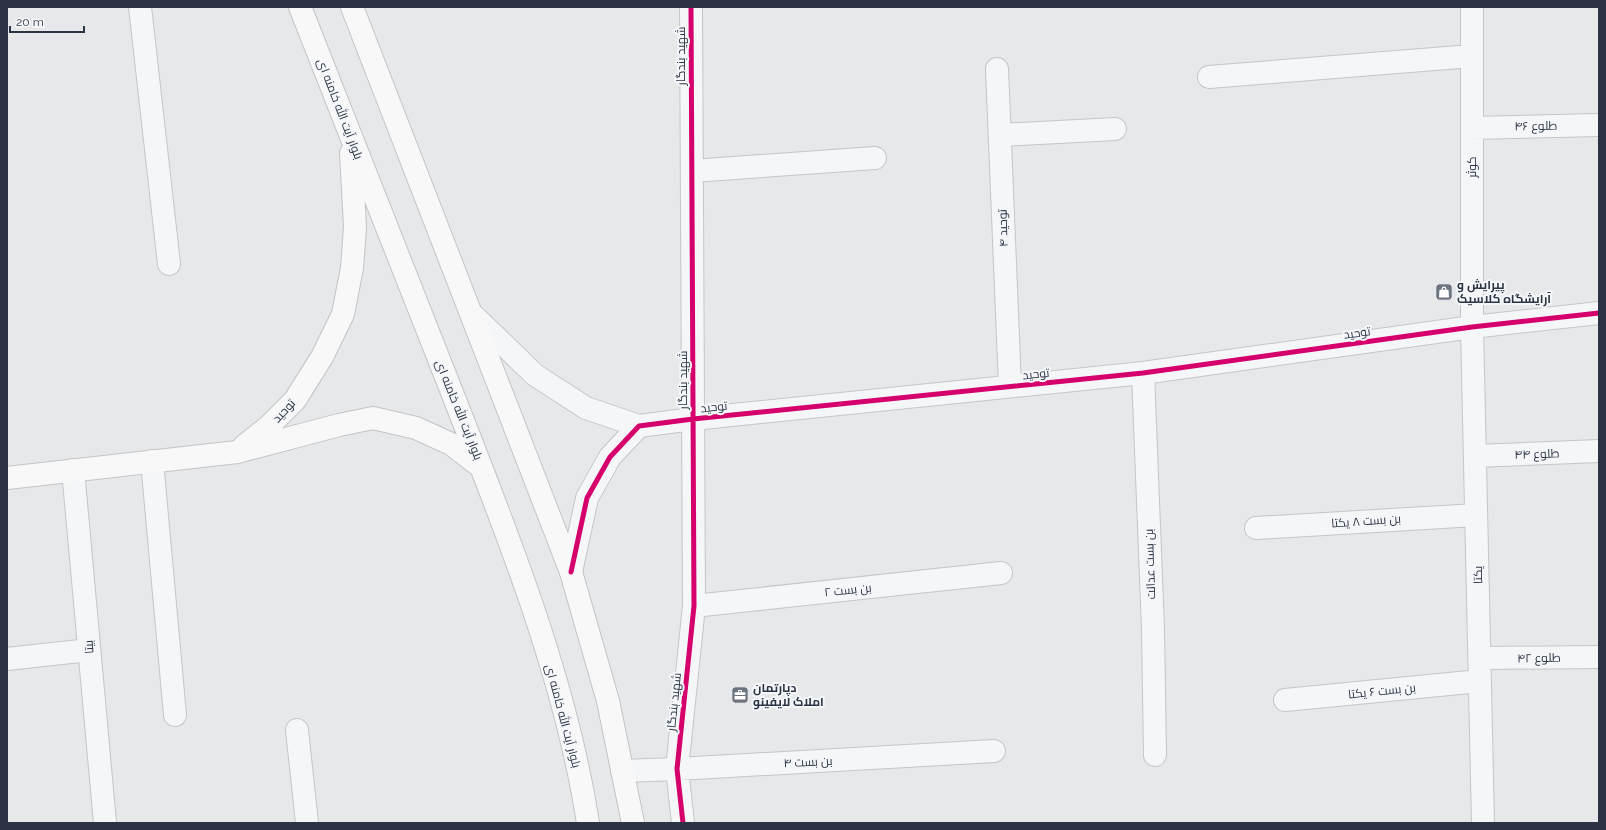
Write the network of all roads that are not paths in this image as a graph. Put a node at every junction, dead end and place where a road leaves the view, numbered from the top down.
1 (140, 7) edge
2 (300, 7) edge
3 (352, 7) edge
4 (691, 7) edge
5 (1472, 7) edge
6 (1472, 56) junction
7 (997, 69) dead end
8 (1209, 77) dead end
9 (1599, 125) edge
10 (1472, 128) junction
11 (1115, 129) dead end
12 (1000, 134) junction
13 (350, 136) junction
14 (875, 158) dead end
15 (692, 171) junction
16 (168, 264) dead end
17 (1599, 312) edge
18 (472, 315) junction
19 (1472, 327) junction
20 (1143, 373) junction
21 (1010, 386) junction
22 (693, 419) junction
23 (639, 426) junction
24 (1599, 451) edge
25 (237, 452) junction
26 (1475, 456) junction
27 (152, 461) junction
28 (481, 467) junction
29 (72, 470) junction
30 (7, 478) edge
31 (1476, 515) junction
32 (1256, 528) dead end
33 (571, 572) junction
34 (1001, 573) dead end
35 (694, 606) junction
36 (89, 650) junction
37 (1599, 657) edge
38 (1480, 658) junction
39 (7, 659) edge
40 (1480, 681) junction
41 (1285, 700) dead end
42 (175, 715) dead end
43 (297, 730) dead end
44 (994, 751) dead end
45 (1154, 755) dead end
46 (677, 769) junction
47 (622, 771) junction
48 (105, 823) edge
49 (307, 823) edge
50 (588, 823) edge
51 (633, 823) edge
52 (683, 823) edge
53 (1483, 823) edge

1 - 16 street
2 - 13 main road, بلوار آیت الله خامنه ای
3 - 18 main road
4 - 15 street, شهید بندگار
5 - 6 street, کوثر
6 - 8 street
6 - 10 street, کوثر
7 - 12 street, توحید ۴
9 - 10 street, طلوع ۴۶
10 - 19 street, کوثر
11 - 12 street
12 - 21 street, توحید ۴
13 - 25 main road, توحید
13 - 28 main road, بلوار آیت الله خامنه ای
14 - 15 street
15 - 22 street, شهید بندگار
17 - 19 street, توحید
18 - 23 street
18 - 33 main road
19 - 20 street, توحید
19 - 26 street, یکتا
20 - 21 street, توحید
20 - 45 street, بن بست عدالت
21 - 22 street, توحید
22 - 23 street, توحید
22 - 35 street, شهید بندگار
23 - 33 street
24 - 26 street, طلوع ۴۴
25 - 27 main road
25 - 28 main road
26 - 31 street, یکتا
27 - 29 main road
27 - 42 street
28 - 50 main road, بلوار آیت الله خامنه ای
29 - 30 main road
29 - 36 street, بیتا
31 - 32 street, بن بست ۸ یکتا
31 - 38 street, یکتا
33 - 47 main road
34 - 35 street, بن بست ۲
35 - 46 street, شهید بندگار
36 - 39 street
36 - 48 street, بیتا
37 - 38 street, طلوع ۴۲
38 - 40 street, یکتا
40 - 41 street, بن بست ۶ یکتا
40 - 53 street, یکتا
43 - 49 street
44 - 46 street, بن بست ۴
46 - 47 street, بن بست ۴
46 - 52 street, شهید بندگار
47 - 51 main road

